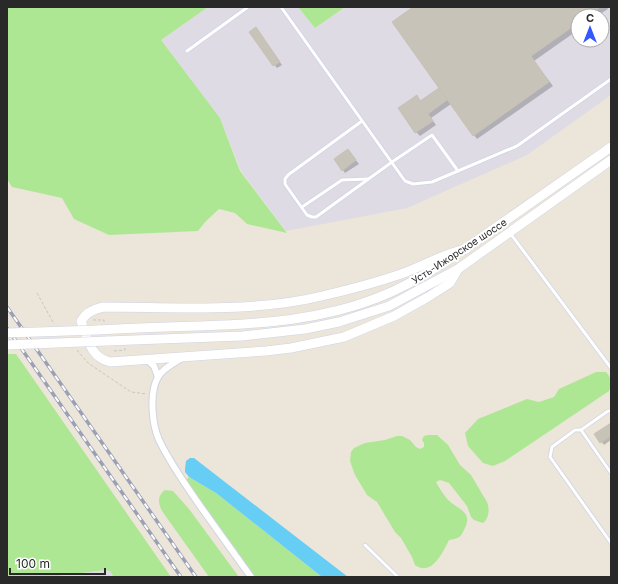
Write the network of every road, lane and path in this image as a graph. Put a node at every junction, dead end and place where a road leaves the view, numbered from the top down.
1 (248, 7) edge
2 (281, 7) edge
3 (187, 51) dead end
4 (611, 79) edge
5 (362, 121) junction
6 (611, 146) edge
7 (611, 160) edge
8 (392, 162) junction
9 (458, 171) junction
10 (368, 179) junction
11 (302, 207) junction
12 (510, 232) junction
13 (466, 249) junction
14 (458, 268) junction
15 (93, 320) dead end
16 (104, 320) dead end
17 (7, 333) edge
18 (7, 345) edge
19 (125, 350) dead end
20 (114, 351) dead end
21 (184, 357) junction
22 (146, 360) junction
23 (611, 368) edge
24 (158, 377) junction
25 (611, 411) edge
26 (581, 430) junction
27 (611, 473) edge
28 (611, 543) edge
29 (365, 545) dead end
30 (251, 577) edge
31 (398, 577) edge

1 - 3 lane
2 - 5 lane
4 - 9 lane
5 - 8 lane
5 - 11 lane
6 - 13 street, Усть-Ижорское шоссе
7 - 12 street, Усть-Ижорское шоссе
8 - 9 lane
8 - 9 lane
8 - 10 lane
10 - 11 lane
10 - 11 lane
12 - 14 street, Усть-Ижорское шоссе
12 - 23 lane
13 - 17 street, Усть-Ижорское шоссе, bridge
13 - 22 street
14 - 18 street, Усть-Ижорское шоссе, bridge
14 - 21 street
15 - 16 path
19 - 20 path
21 - 22 street
21 - 24 street
22 - 24 street
24 - 30 street
25 - 26 lane
26 - 27 lane
26 - 28 lane
29 - 31 lane

